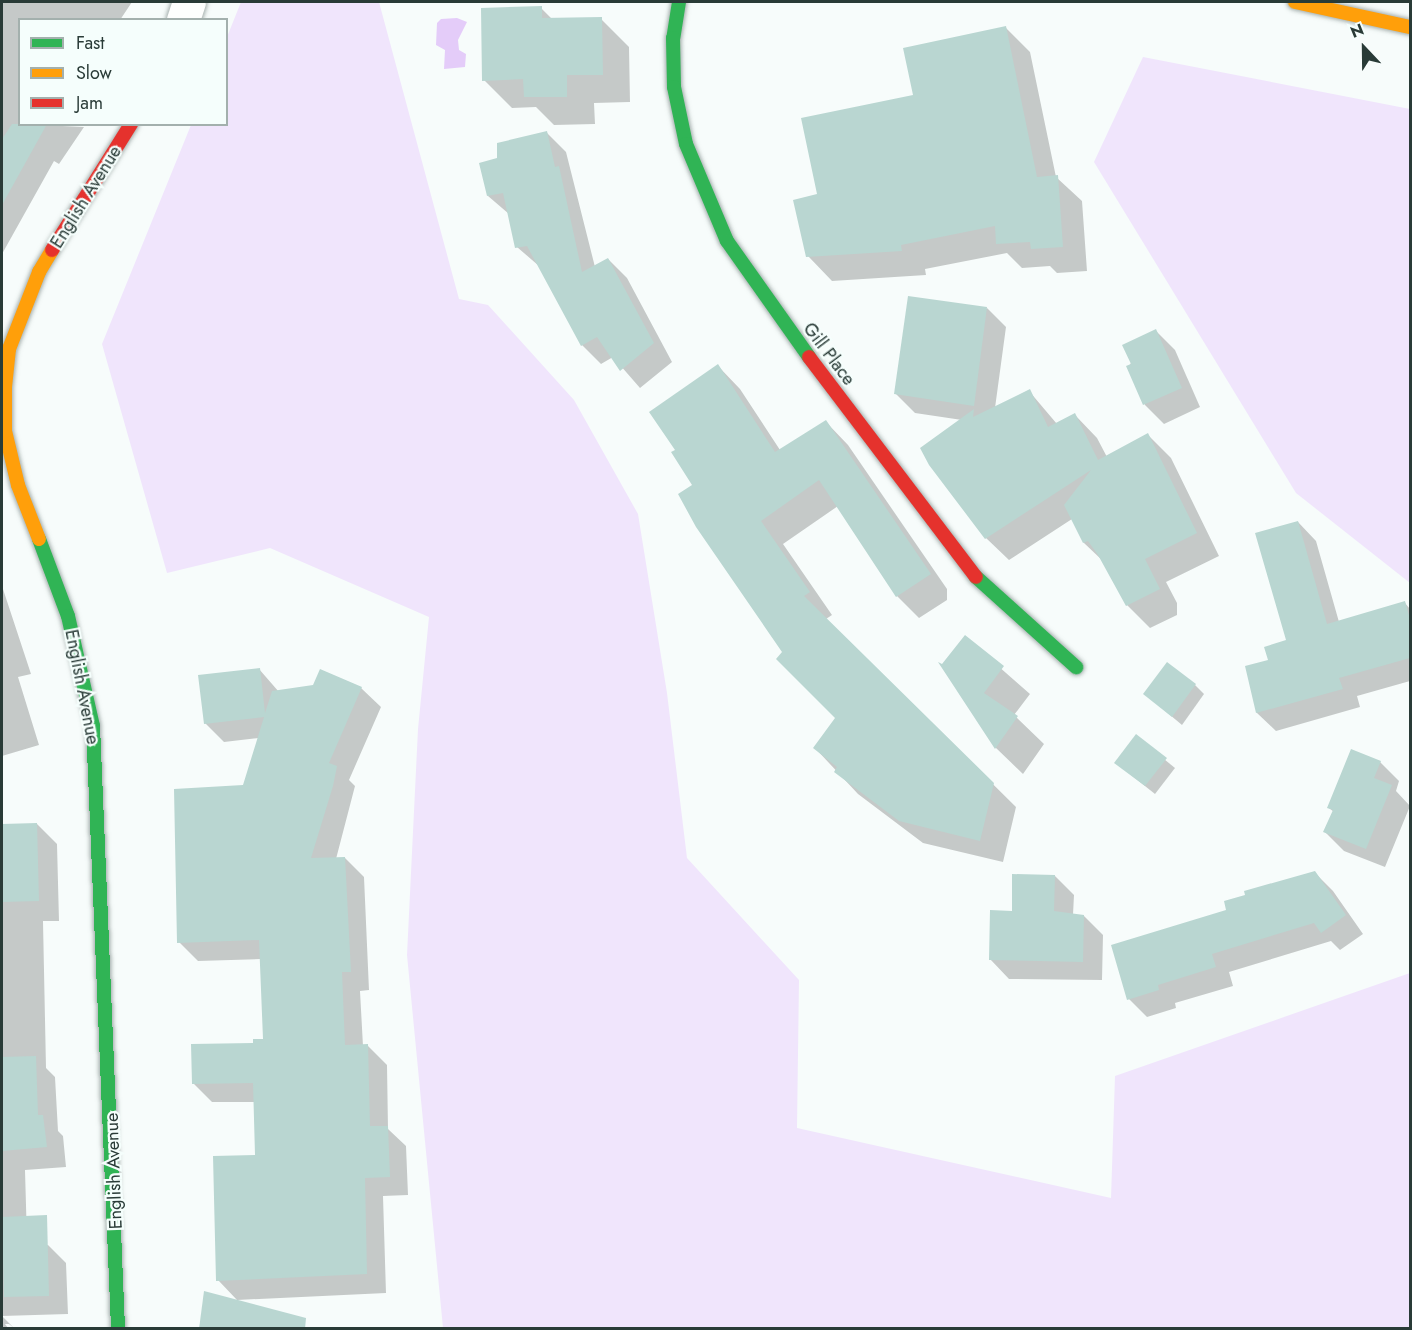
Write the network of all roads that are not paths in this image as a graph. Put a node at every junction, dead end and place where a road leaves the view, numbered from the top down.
1 (189, 2) edge
2 (680, 2) edge
3 (1295, 2) edge
4 (184, 18) edge
5 (1410, 27) edge
6 (130, 126) edge
7 (1076, 667) dead end
8 (118, 1329) edge

1 - 4 street
2 - 7 street, Gill Place
3 - 5 street
6 - 8 street, English Avenue

